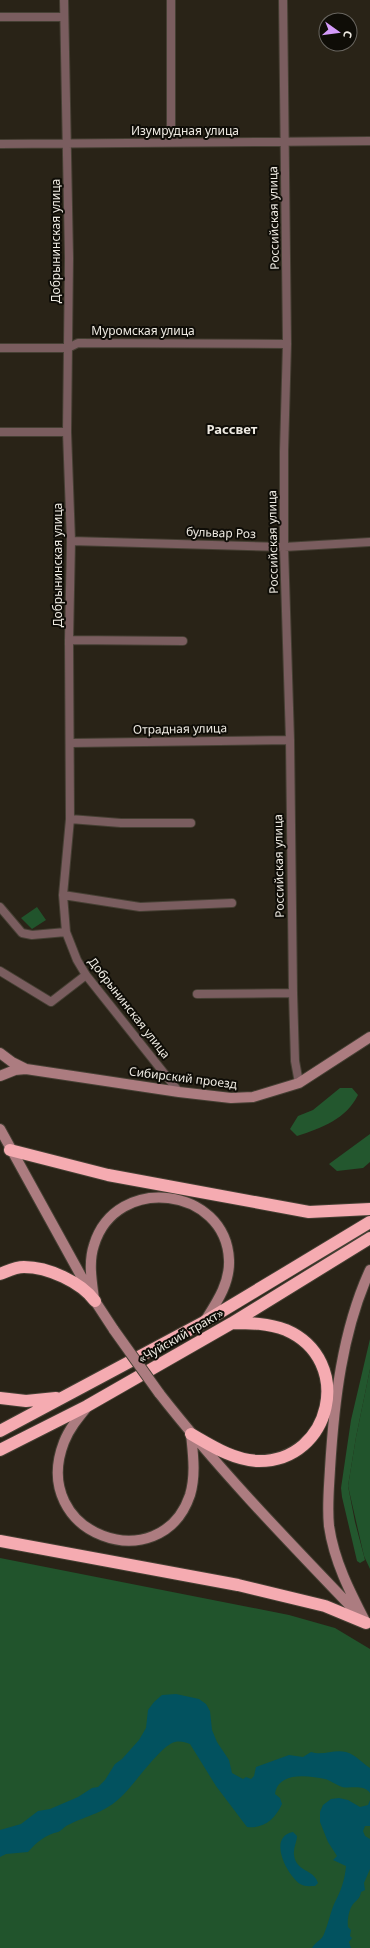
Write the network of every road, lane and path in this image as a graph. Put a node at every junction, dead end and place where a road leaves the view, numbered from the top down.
1 (64, 0) edge
2 (171, 0) edge
3 (283, 0) edge
4 (0, 17) edge
5 (64, 17) junction
6 (370, 141) edge
7 (171, 142) junction
8 (284, 142) junction
9 (0, 144) edge
10 (68, 144) junction
11 (287, 344) junction
12 (0, 348) edge
13 (68, 348) junction
14 (0, 432) edge
15 (67, 432) junction
16 (71, 541) junction
17 (370, 542) edge
18 (284, 547) junction
19 (69, 640) junction
20 (183, 641) dead end
21 (290, 740) junction
22 (71, 743) junction
23 (70, 819) junction
24 (191, 823) dead end
25 (63, 895) junction
26 (232, 903) dead end
27 (0, 907) edge
28 (66, 932) junction
29 (0, 971) edge
30 (86, 975) junction
31 (293, 993) junction
32 (198, 994) dead end
33 (370, 1037) edge
34 (0, 1053) edge
35 (26, 1070) junction
36 (0, 1076) edge
37 (299, 1083) junction
38 (179, 1092) junction
39 (0, 1129) edge
40 (10, 1150) junction
41 (370, 1209) edge
42 (370, 1222) edge
43 (370, 1238) edge
44 (370, 1270) edge
45 (0, 1274) edge
46 (95, 1300) junction
47 (204, 1322) junction
48 (232, 1323) junction
49 (0, 1398) edge
50 (61, 1398) junction
51 (87, 1406) junction
52 (0, 1431) edge
53 (191, 1434) junction
54 (0, 1450) edge
55 (0, 1541) edge
56 (368, 1625) edge

1 - 5 street, Добрынинская улица
2 - 7 street
3 - 8 street, Российская улица
4 - 5 street
5 - 10 street, Добрынинская улица
6 - 8 street, Изумрудная улица
7 - 8 street, Изумрудная улица
7 - 10 street, Изумрудная улица
8 - 11 street, Российская улица
9 - 10 street, Изумрудная улица
10 - 13 street, Добрынинская улица
11 - 13 street, Муромская улица
11 - 18 street, Российская улица
12 - 13 street, Муромская улица
13 - 15 street, Добрынинская улица
14 - 15 street
15 - 16 street, Добрынинская улица
16 - 18 street, бульвар Роз
16 - 19 street, Добрынинская улица
17 - 18 street, бульвар Роз
18 - 21 street, Российская улица
19 - 20 street
19 - 22 street, Добрынинская улица
21 - 22 street, Отрадная улица
21 - 31 street, Российская улица
22 - 23 street, Добрынинская улица
23 - 24 street
23 - 25 street, Добрынинская улица
25 - 26 street
25 - 28 street, Добрынинская улица
27 - 28 street
28 - 30 street, Добрынинская улица
29 - 30 street
30 - 38 street, Добрынинская улица
31 - 32 street
31 - 37 street, Российская улица
33 - 37 street, Сибирский проезд
34 - 35 street, Сибирский проезд
35 - 36 street, Сибирский проезд
35 - 38 street, Сибирский проезд
37 - 38 street, Сибирский проезд
39 - 40 street
40 - 41 highway
40 - 46 street
42 - 47 highway, «Чуйский тракт»
43 - 48 highway, «Чуйский тракт»
44 - 56 street
45 - 46 highway
46 - 47 street
46 - 53 street, bridge
47 - 50 highway, «Чуйский тракт»
48 - 51 highway, «Чуйский тракт»
48 - 53 highway
49 - 50 highway
50 - 52 highway, «Чуйский тракт»
51 - 53 street
51 - 54 highway, «Чуйский тракт»
53 - 56 street
55 - 56 highway

